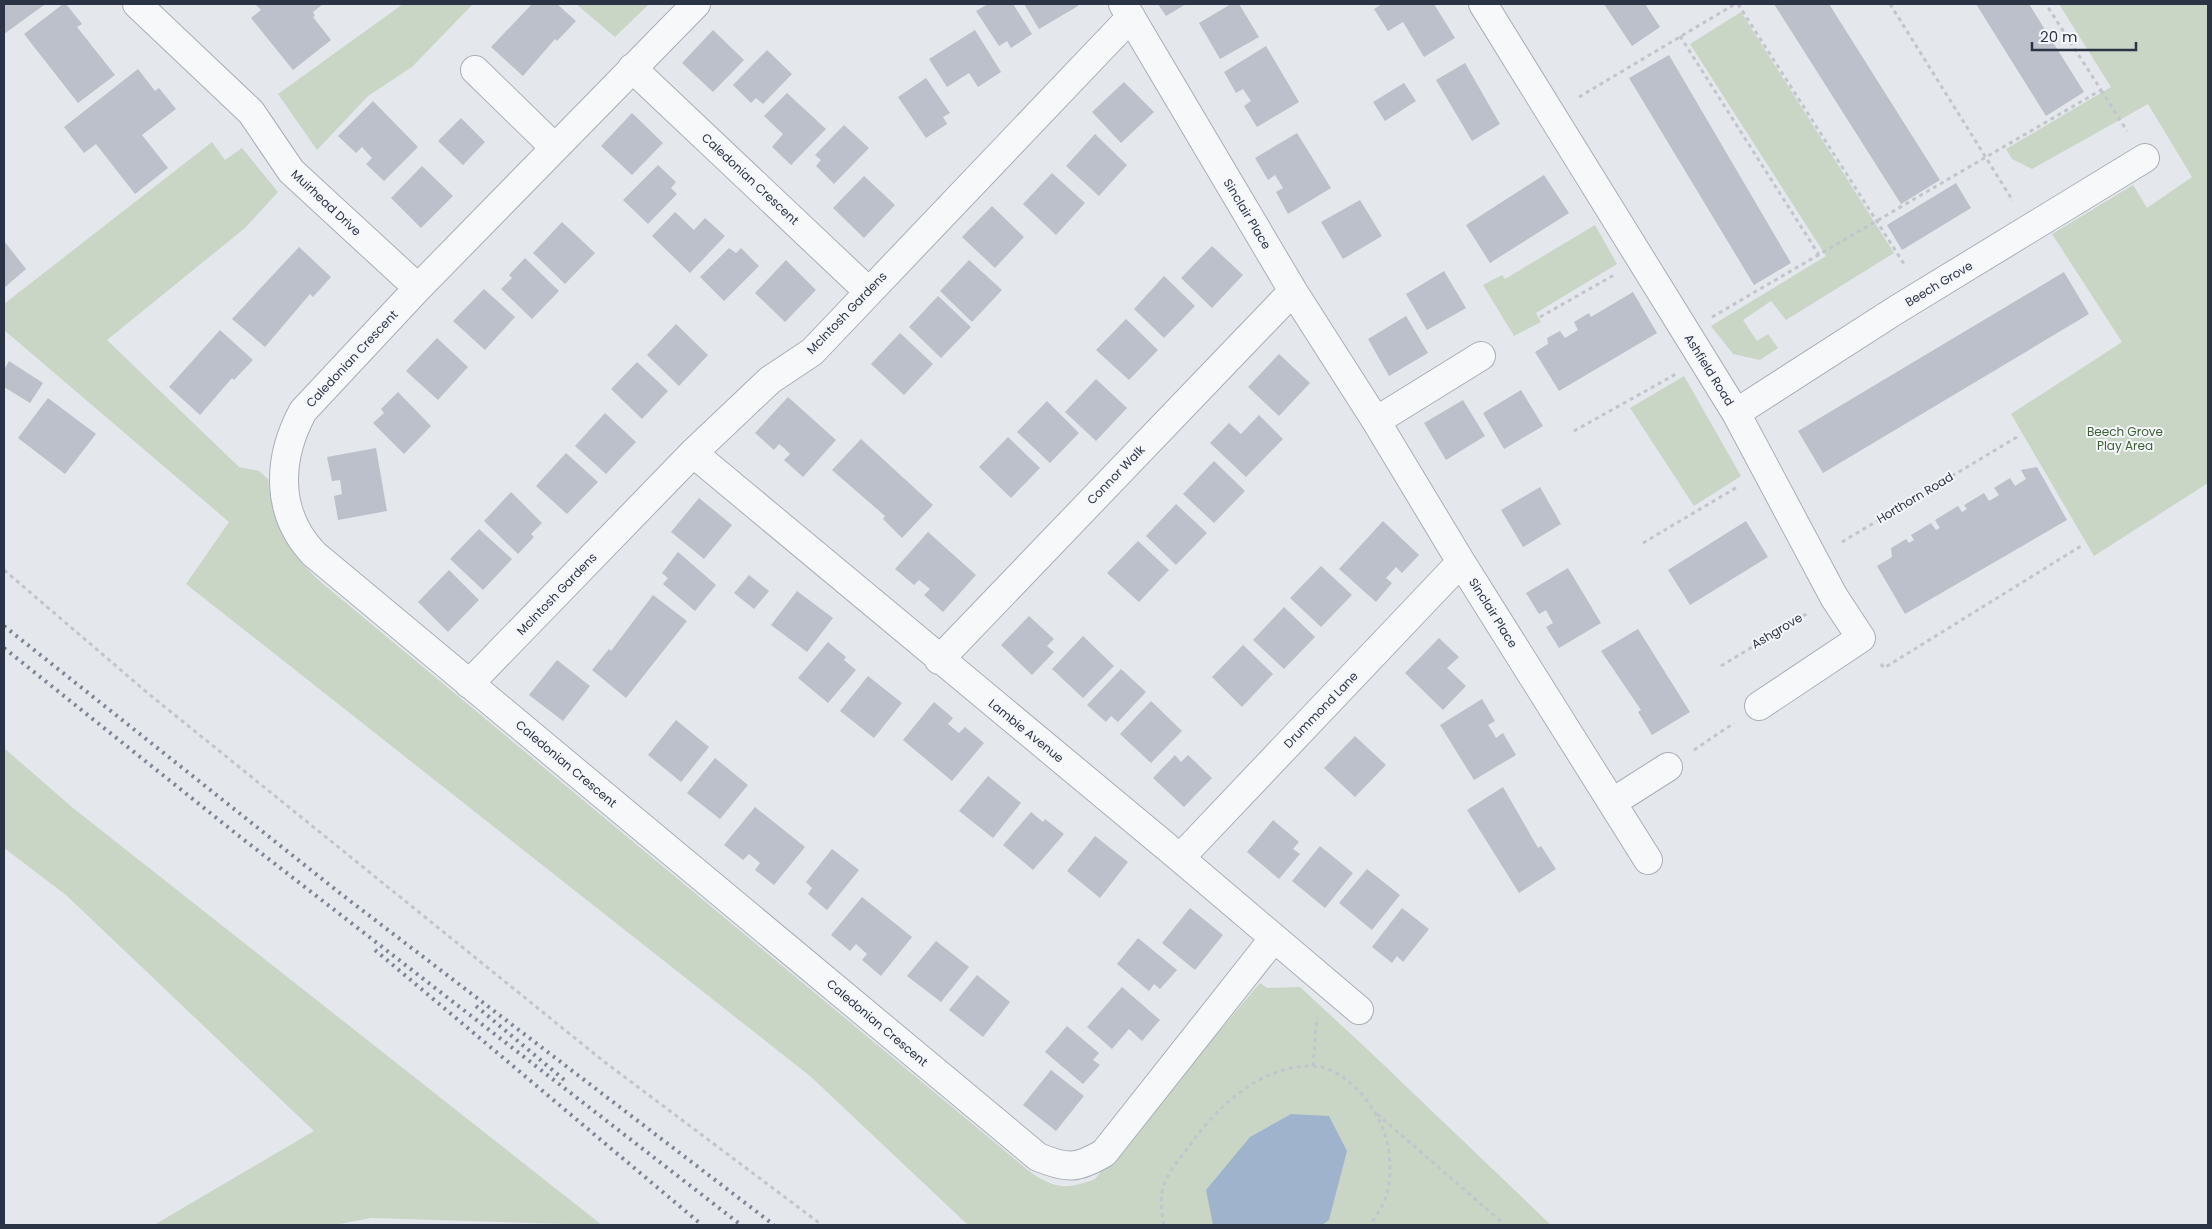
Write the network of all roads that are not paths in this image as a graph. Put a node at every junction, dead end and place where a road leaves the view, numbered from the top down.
1 (696, 4) edge
2 (1483, 4) edge
3 (155, 9) edge
4 (1127, 10) edge
5 (632, 68) junction
6 (475, 70) dead end
7 (555, 148) junction
8 (2145, 158) road end
9 (418, 288) junction
10 (868, 291) junction
11 (1293, 291) junction
12 (1481, 356) dead end
13 (1736, 413) junction
14 (1376, 421) junction
15 (693, 454) junction
16 (1461, 562) junction
17 (939, 660) junction
18 (469, 684) junction
19 (1759, 706) road end
20 (1668, 767) road end
21 (1613, 802) junction
22 (1180, 858) junction
23 (1648, 860) dead end
24 (1274, 938) junction
25 (1359, 1010) dead end

1 - 5 street, Caledonian Crescent
2 - 13 street, Ashfield Road
3 - 9 street, Muirhead Drive
4 - 10 street, McIntosh Gardens
4 - 11 street, Sinclair Place
5 - 7 street, Caledonian Crescent
5 - 10 street, Caledonian Crescent
6 - 7 street
7 - 9 street, Caledonian Crescent
8 - 13 street, Beech Grove
9 - 18 street, Caledonian Crescent
10 - 15 street, McIntosh Gardens
11 - 14 street, Sinclair Place
11 - 17 street, Connor Walk
12 - 14 street
13 - 19 street, Ashfield Road
14 - 16 street, Sinclair Place
15 - 17 street, Lambie Avenue
15 - 18 street, McIntosh Gardens
16 - 21 street, Sinclair Place
16 - 22 street, Drummond Lane
17 - 22 street, Lambie Avenue
18 - 24 street, Caledonian Crescent
20 - 21 street
21 - 23 street, Sinclair Place
22 - 24 street, Lambie Avenue
24 - 25 street, Lambie Avenue

